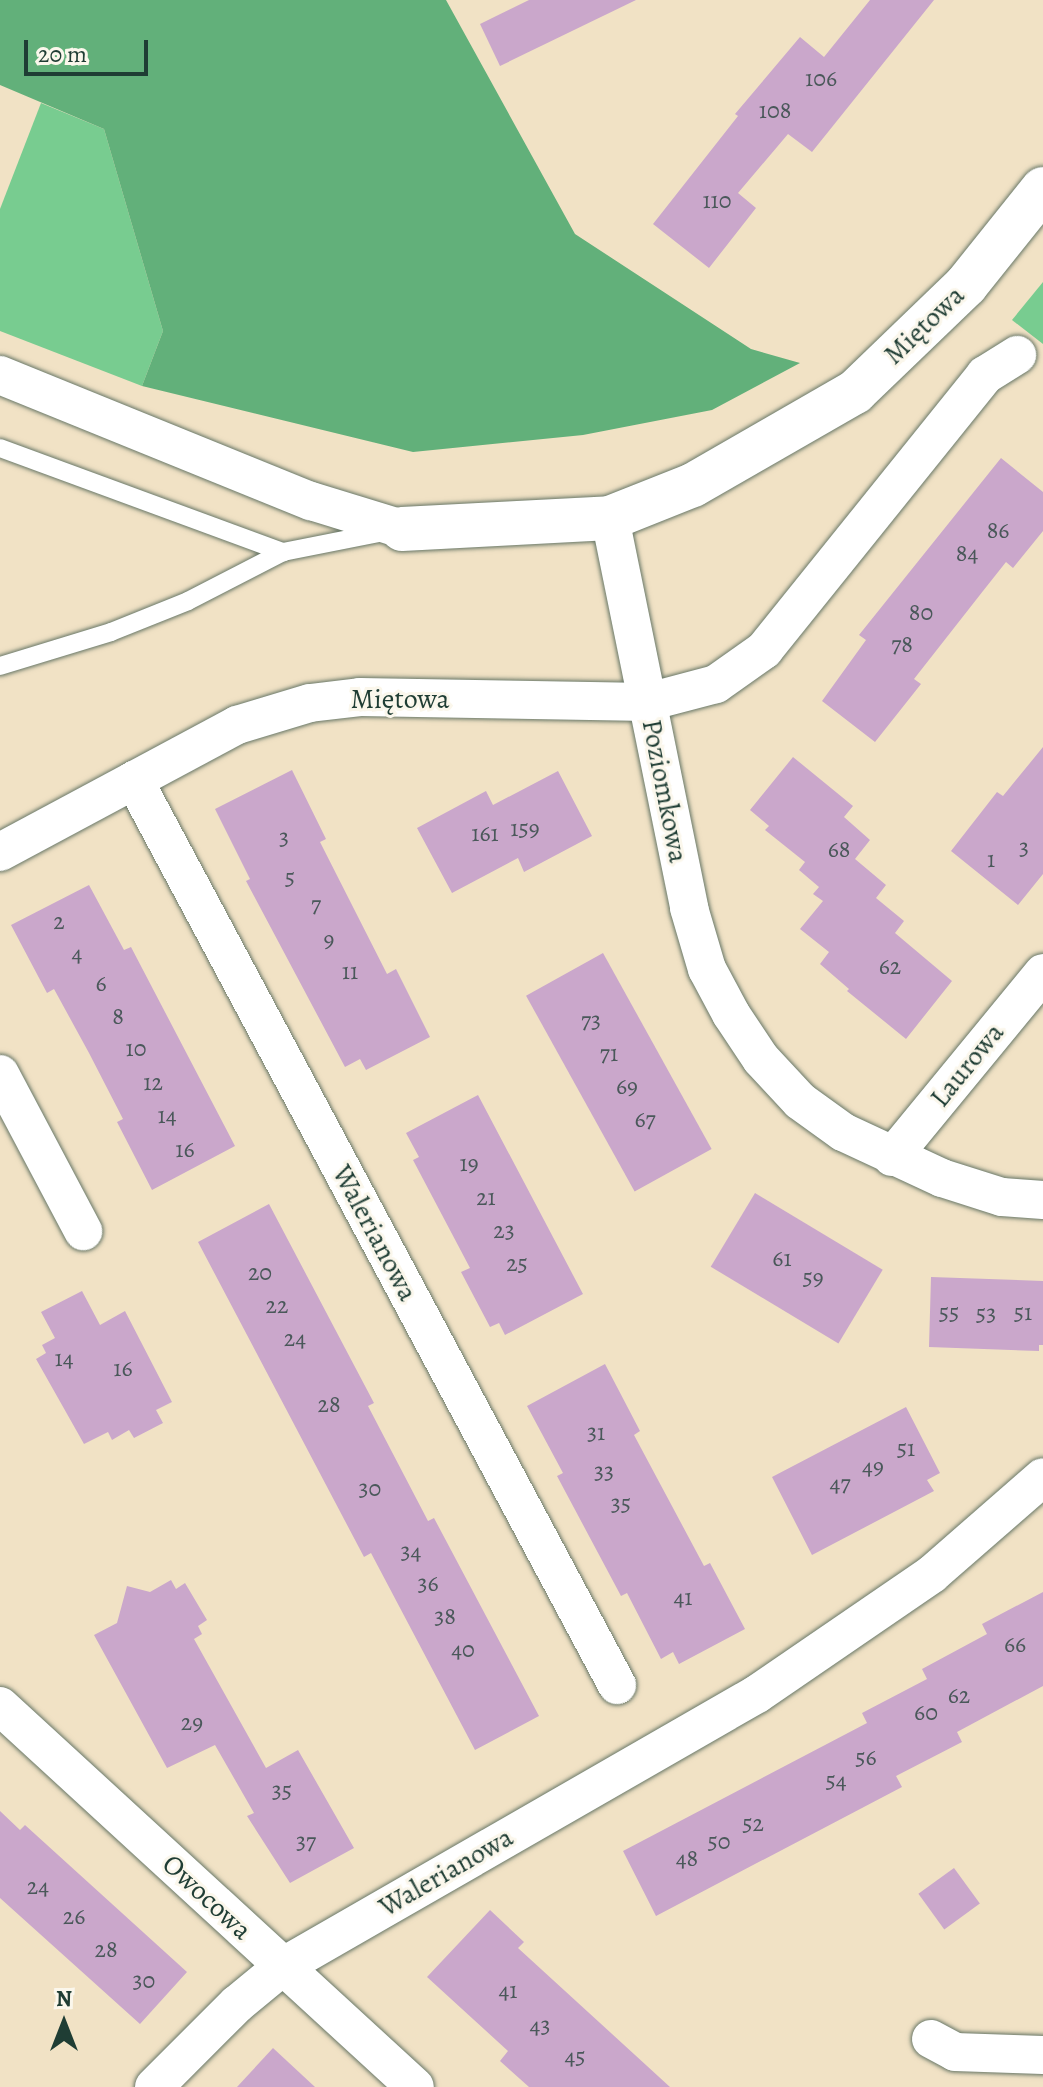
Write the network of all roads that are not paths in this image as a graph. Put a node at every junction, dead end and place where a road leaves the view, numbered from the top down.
1 (1043, 189) edge
2 (1017, 355) dead end
3 (0, 375) edge
4 (0, 448) edge
5 (610, 518) junction
6 (402, 529) junction
7 (283, 552) junction
8 (0, 666) edge
9 (648, 702) junction
10 (134, 780) junction
11 (0, 852) edge
12 (1043, 973) edge
13 (0, 1074) edge
14 (892, 1157) junction
15 (1043, 1200) edge
16 (83, 1231) dead end
17 (1043, 1477) edge
18 (617, 1685) dead end
19 (0, 1706) edge
20 (282, 1967) junction
21 (931, 2039) dead end
22 (1043, 2055) edge
23 (154, 2087) edge
24 (415, 2087) edge

1 - 5 street, Miętowa
2 - 9 street, Poziomkowa
3 - 6 street, Miętowa
4 - 7 lane
5 - 6 street, Miętowa
5 - 9 street
6 - 7 lane
7 - 8 lane
9 - 10 street, Miętowa
9 - 14 street, Poziomkowa
10 - 11 street, Miętowa
10 - 18 street, Walerianowa
12 - 14 street, Laurowa
13 - 16 street
14 - 15 street, Poziomkowa
17 - 20 street, Walerianowa
19 - 20 street, Owocowa
20 - 23 street, Walerianowa
20 - 24 street, Owocowa
21 - 22 street

